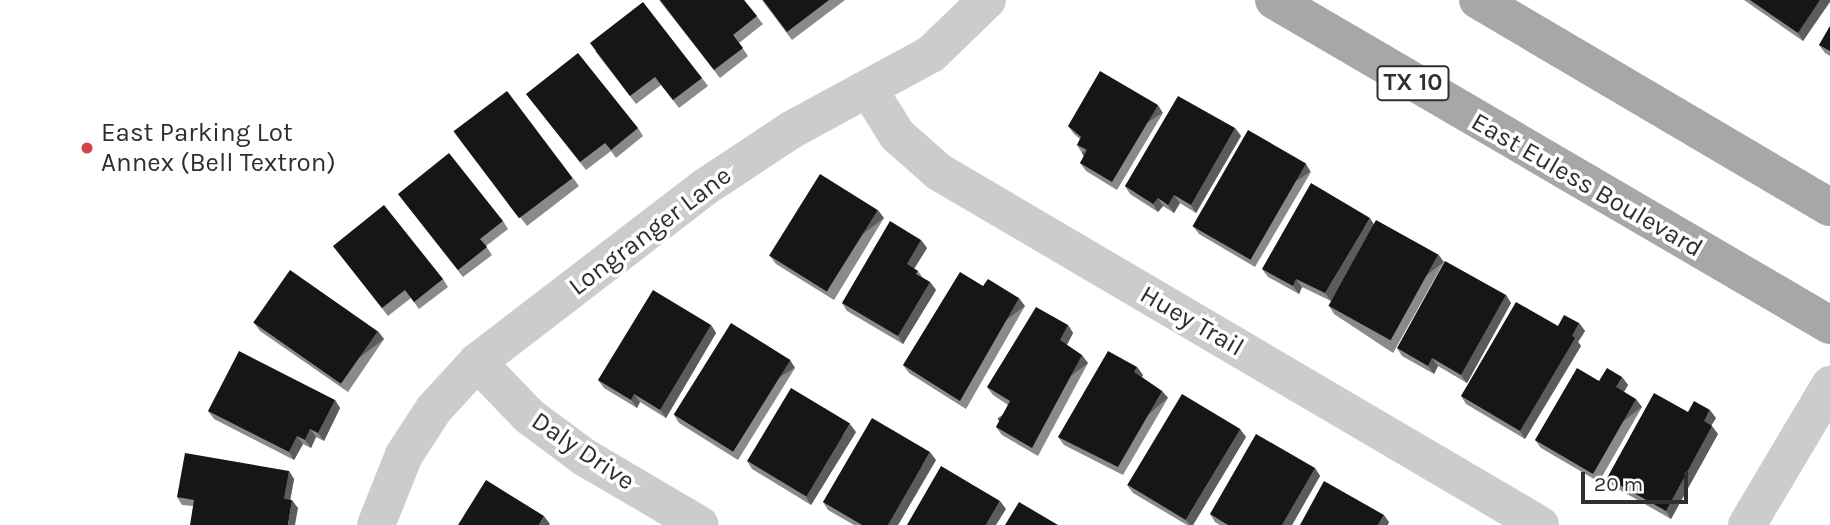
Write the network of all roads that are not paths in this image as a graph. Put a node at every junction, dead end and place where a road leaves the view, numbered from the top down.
1 (987, 0) edge
2 (1274, 0) edge
3 (1478, 0) edge
4 (869, 90) junction
5 (1830, 207) edge
6 (1830, 325) edge
7 (477, 362) junction
8 (1830, 385) edge
9 (376, 525) edge
10 (700, 525) edge
11 (1540, 525) edge
12 (1747, 525) edge

1 - 4 street, Longranger Lane
2 - 6 main road, East Euless Boulevard / TX 10
3 - 5 main road
4 - 7 street, Longranger Lane
4 - 11 street, Huey Trail
7 - 9 street, Longranger Lane
7 - 10 street, Daly Drive
8 - 12 street

